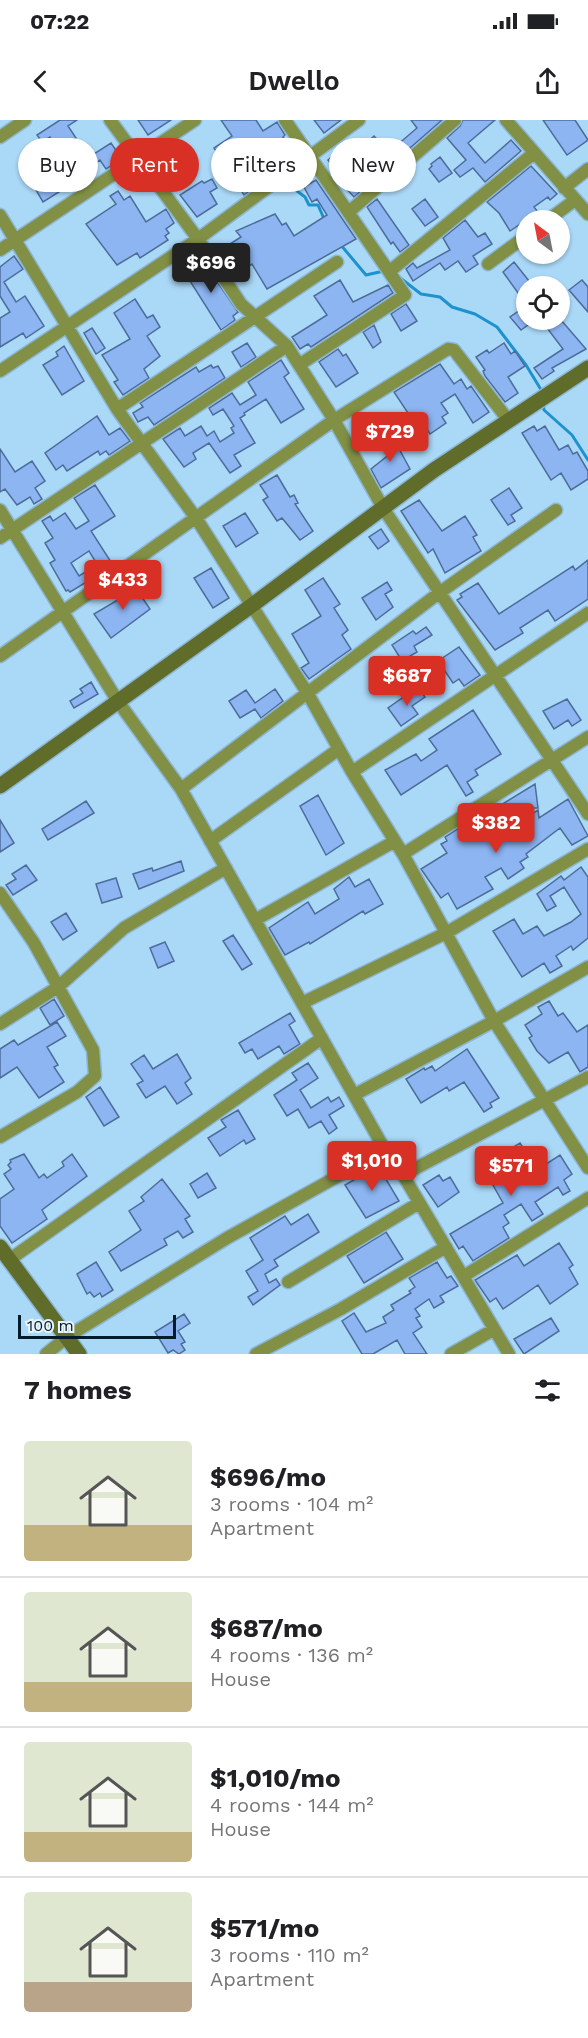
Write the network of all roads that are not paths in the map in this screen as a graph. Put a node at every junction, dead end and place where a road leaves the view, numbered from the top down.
1 (25, 120) edge
2 (110, 120) edge
3 (195, 120) edge
4 (285, 120) edge
5 (359, 120) edge
6 (455, 120) edge
7 (506, 120) edge
8 (0, 137) edge
9 (123, 138) edge
10 (168, 138) edge
11 (297, 138) edge
12 (317, 153) edge
13 (534, 153) junction
14 (317, 167) edge
15 (588, 170) edge
16 (110, 177) edge
17 (564, 188) junction
18 (163, 192) edge
19 (263, 192) edge
20 (575, 200) junction
21 (562, 210) edge
22 (350, 211) junction
23 (588, 214) edge
24 (0, 215) edge
25 (198, 239) junction
26 (16, 240) junction
27 (516, 243) edge
28 (0, 250) edge
29 (337, 262) dead end
30 (488, 264) dead end
31 (390, 271) junction
32 (253, 315) junction
33 (66, 326) junction
34 (287, 346) junction
35 (299, 364) junction
36 (588, 368) edge
37 (0, 371) edge
38 (117, 409) junction
39 (334, 420) junction
40 (509, 421) junction
41 (140, 443) junction
42 (383, 508) junction
43 (0, 510) edge
44 (556, 510) dead end
45 (196, 518) junction
46 (12, 529) junction
47 (0, 538) edge
48 (439, 593) junction
49 (251, 606) junction
50 (62, 613) junction
51 (588, 613) edge
52 (0, 656) edge
53 (494, 676) junction
54 (308, 694) junction
55 (117, 700) junction
56 (588, 737) edge
57 (339, 749) junction
58 (552, 761) junction
59 (352, 772) junction
60 (0, 786) edge
61 (181, 789) junction
62 (588, 814) edge
63 (210, 841) junction
64 (395, 841) junction
65 (588, 849) edge
66 (403, 854) junction
67 (226, 868) junction
68 (0, 892) edge
69 (255, 920) junction
70 (446, 933) junction
71 (588, 967) edge
72 (58, 987) junction
73 (302, 1003) junction
74 (494, 1021) junction
75 (0, 1024) edge
76 (322, 1038) junction
77 (588, 1077) edge
78 (354, 1095) junction
79 (547, 1101) junction
80 (0, 1137) edge
81 (385, 1150) junction
82 (588, 1168) edge
83 (403, 1175) junction
84 (588, 1198) edge
85 (419, 1203) junction
86 (446, 1247) junction
87 (4, 1253) edge
88 (464, 1276) junction
89 (288, 1281) dead end
90 (493, 1330) junction
91 (67, 1337) junction
92 (46, 1354) edge
93 (80, 1354) edge
94 (256, 1354) edge
95 (451, 1354) edge
96 (509, 1354) edge

1 - 8 street
2 - 9 street
3 - 10 street
4 - 11 street
5 - 12 street
6 - 22 street
7 - 13 street
13 - 17 street
13 - 31 street
14 - 22 street
15 - 17 street
16 - 26 street
17 - 20 street
18 - 25 street
19 - 25 street
20 - 21 street
20 - 23 street
22 - 31 street
24 - 26 street
25 - 32 street
25 - 33 street
26 - 28 street
26 - 33 street
27 - 30 street
29 - 32 street
31 - 35 street
32 - 34 street
32 - 38 street
33 - 37 street
33 - 38 street
34 - 35 street
34 - 41 street
35 - 39 street
36 - 40 main road
38 - 41 street
39 - 40 street
39 - 42 street
39 - 45 street
40 - 42 main road
41 - 45 street
41 - 46 street
42 - 48 street
42 - 49 main road
43 - 46 street
44 - 48 street
45 - 49 street
45 - 50 street
46 - 47 street
46 - 50 street
48 - 53 street
48 - 54 street
49 - 54 street
49 - 55 main road
50 - 52 street
50 - 55 street
51 - 53 street
53 - 58 street
53 - 59 street
54 - 57 street
54 - 61 street
55 - 60 main road
55 - 61 street
56 - 58 street
57 - 59 street
57 - 63 street
58 - 62 street
58 - 66 street
59 - 64 street
61 - 63 street
63 - 67 street
64 - 66 street
64 - 69 street
65 - 70 street
66 - 70 street
67 - 69 street
67 - 72 street
68 - 72 street
69 - 73 street
70 - 73 street
70 - 74 street
71 - 74 street
72 - 75 street
72 - 80 street
73 - 76 street
74 - 78 street
74 - 79 street
76 - 78 street
76 - 87 street
77 - 79 street
78 - 81 street
79 - 82 street
79 - 83 street
81 - 83 street
81 - 91 street
83 - 85 street
84 - 88 street
85 - 86 street
85 - 89 street
86 - 88 street
86 - 94 street
87 - 91 main road
88 - 90 street
90 - 95 street
90 - 96 street
91 - 92 street
91 - 93 main road

